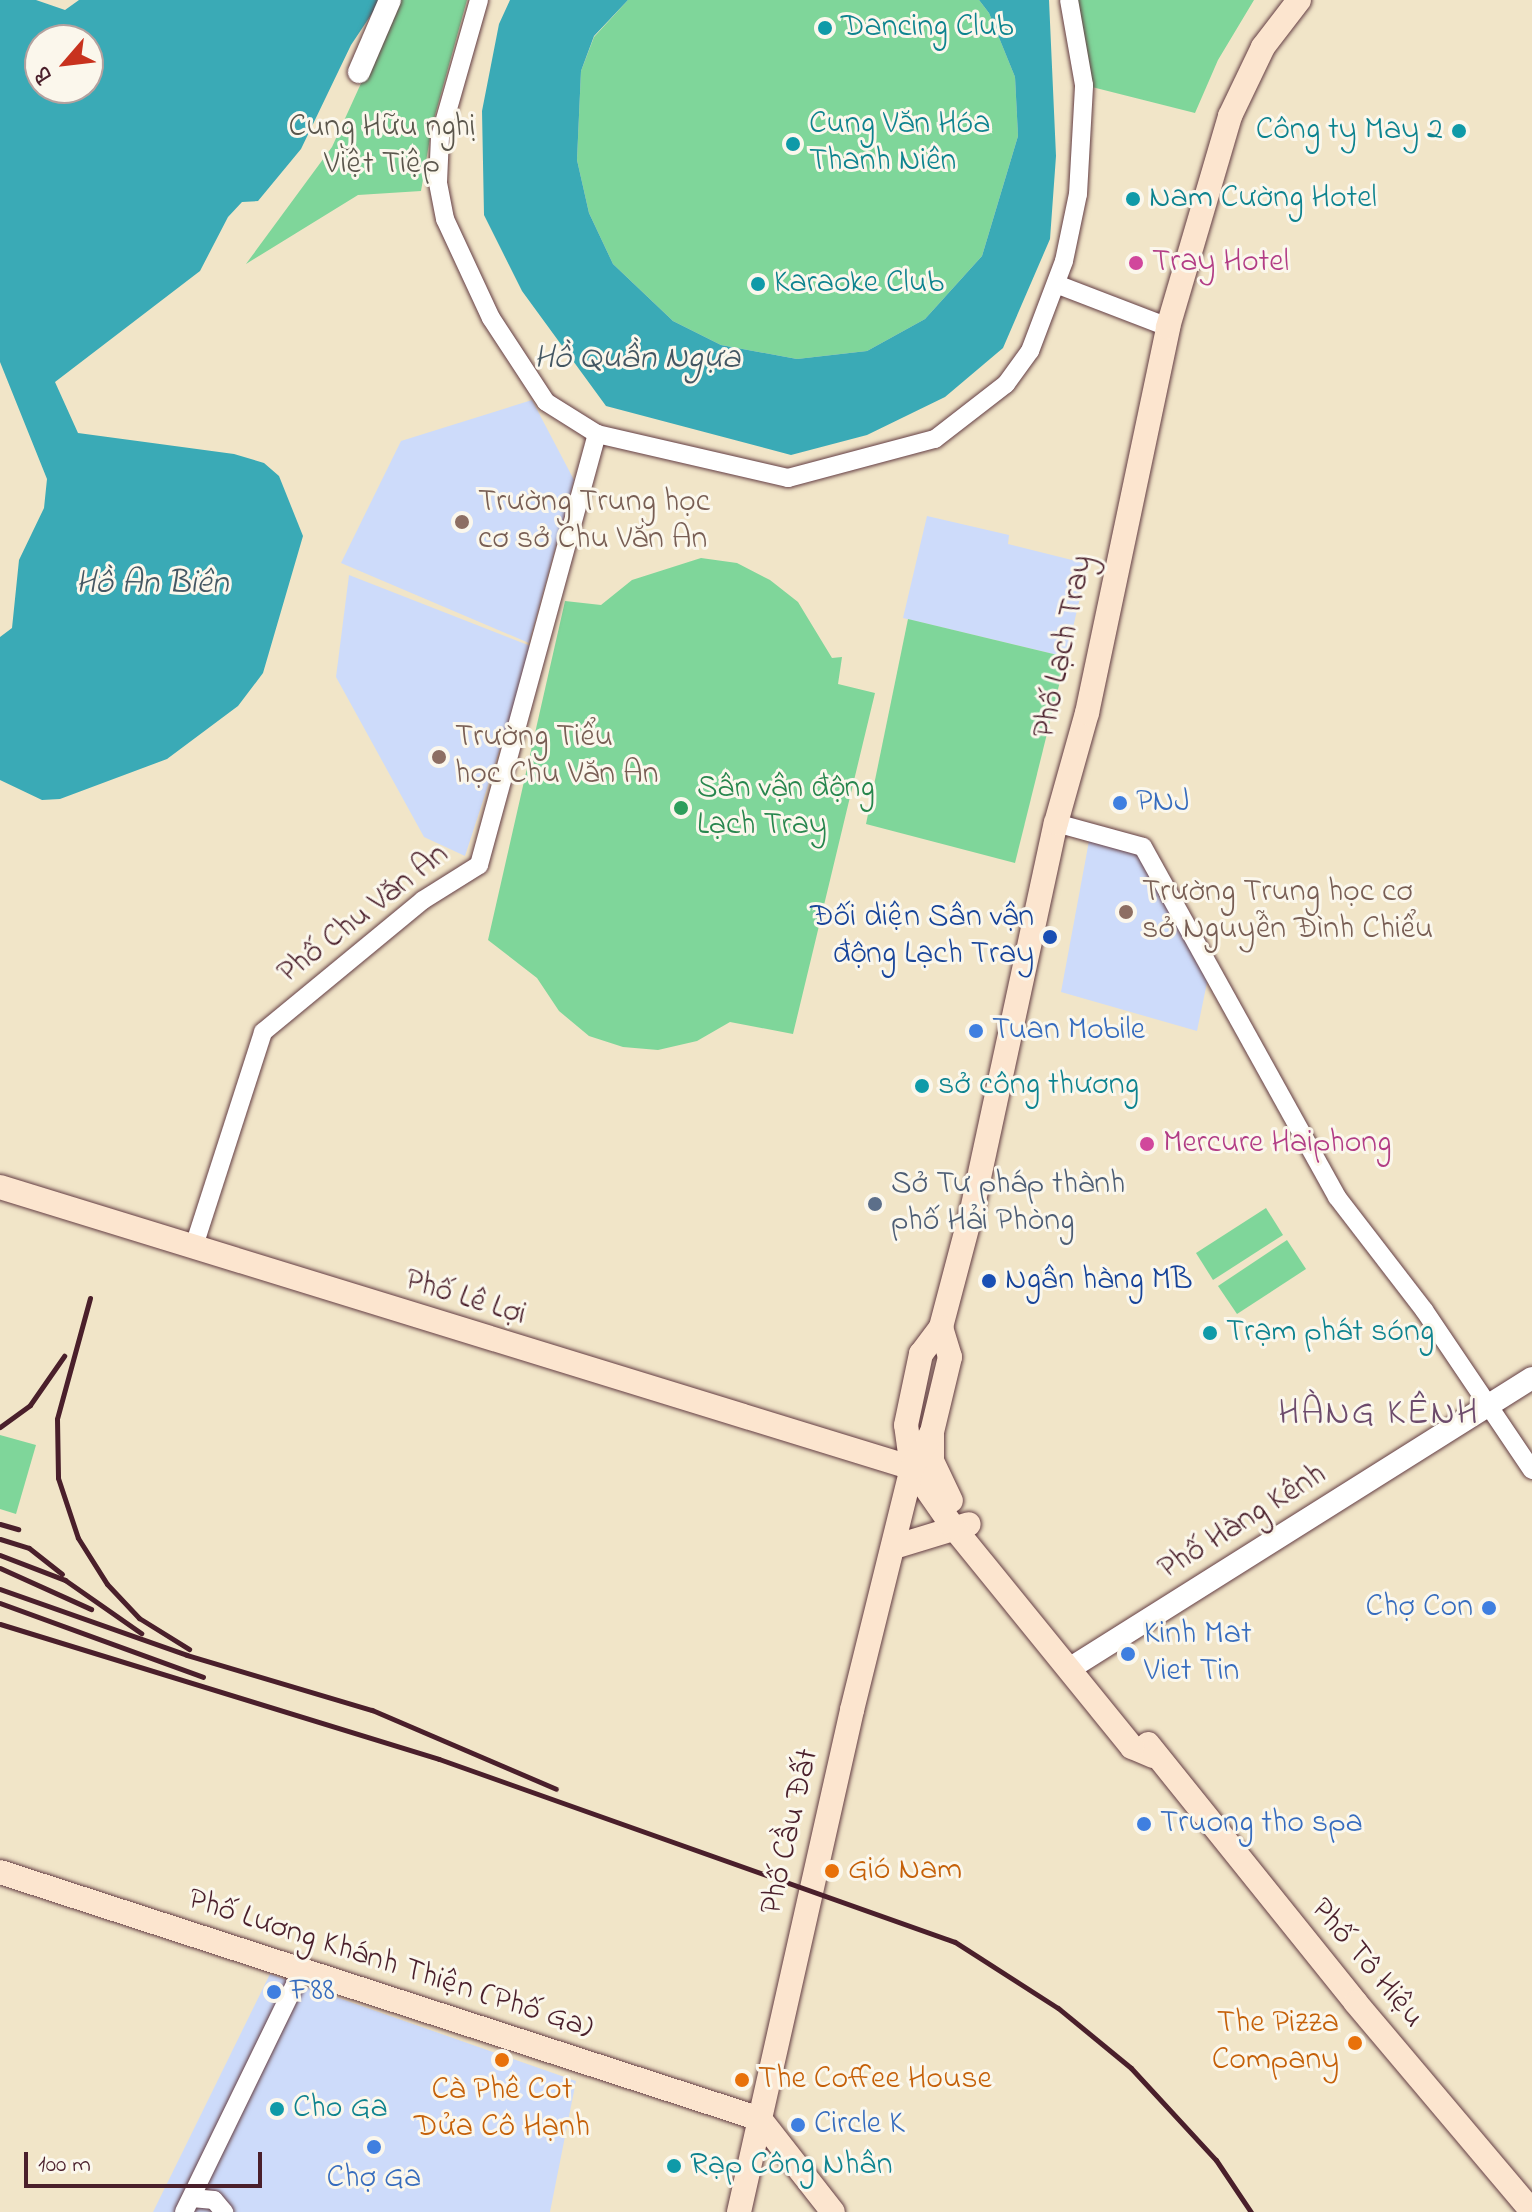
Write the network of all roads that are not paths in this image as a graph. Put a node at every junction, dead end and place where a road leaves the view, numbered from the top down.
1 (390, 0) edge
2 (479, 0) edge
3 (1069, 0) edge
4 (1299, 0) edge
5 (359, 72) dead end
6 (1056, 284) junction
7 (1168, 327) junction
8 (597, 434) junction
9 (1056, 823) junction
10 (0, 1187) edge
11 (194, 1246) junction
12 (941, 1327) junction
13 (1532, 1378) edge
14 (1491, 1406) junction
15 (932, 1432) junction
16 (912, 1468) junction
17 (1532, 1470) edge
18 (961, 1526) junction
19 (894, 1547) junction
20 (1075, 1665) junction
21 (0, 1872) edge
22 (301, 1972) junction
23 (760, 2119) junction
24 (202, 2178) junction
25 (188, 2205) edge
26 (219, 2206) edge
27 (1532, 2211) edge
28 (739, 2212) edge
29 (833, 2212) edge

1 - 5 street
2 - 8 street
3 - 6 street
4 - 7 main road, Phố Lạch Tray
6 - 7 street
6 - 8 street
7 - 9 main road, Phố Lạch Tray
8 - 11 street, Phố Chu Văn An
9 - 12 main road, Phố Lạch Tray
9 - 14 street
10 - 11 main road, Phố Lê Lợi
11 - 16 main road, Phố Lê Lợi
12 - 15 main road, Phố Lạch Tray
12 - 16 main road, Phố Lạch Tray
13 - 14 street, Phố Hàng Kênh
14 - 17 street
14 - 20 street, Phố Hàng Kênh
15 - 16 main road, Phố Lạch Tray
15 - 18 main road, Phố Tô Hiệu
16 - 18 main road, Phố Tô Hiệu
16 - 19 main road, Phố Cầu Đất
18 - 19 main road
18 - 20 main road, Phố Tô Hiệu
19 - 23 main road, Phố Cầu Đất
20 - 27 main road, Phố Tô Hiệu
21 - 22 main road, Phố Lương Khánh Thiện (Phố Ga)
22 - 23 main road, Phố Lương Khánh Thiện (Phố Ga)
22 - 24 street
23 - 28 main road, Phố Cầu Đất
23 - 29 main road
24 - 25 street
24 - 26 street
25 - 26 street

